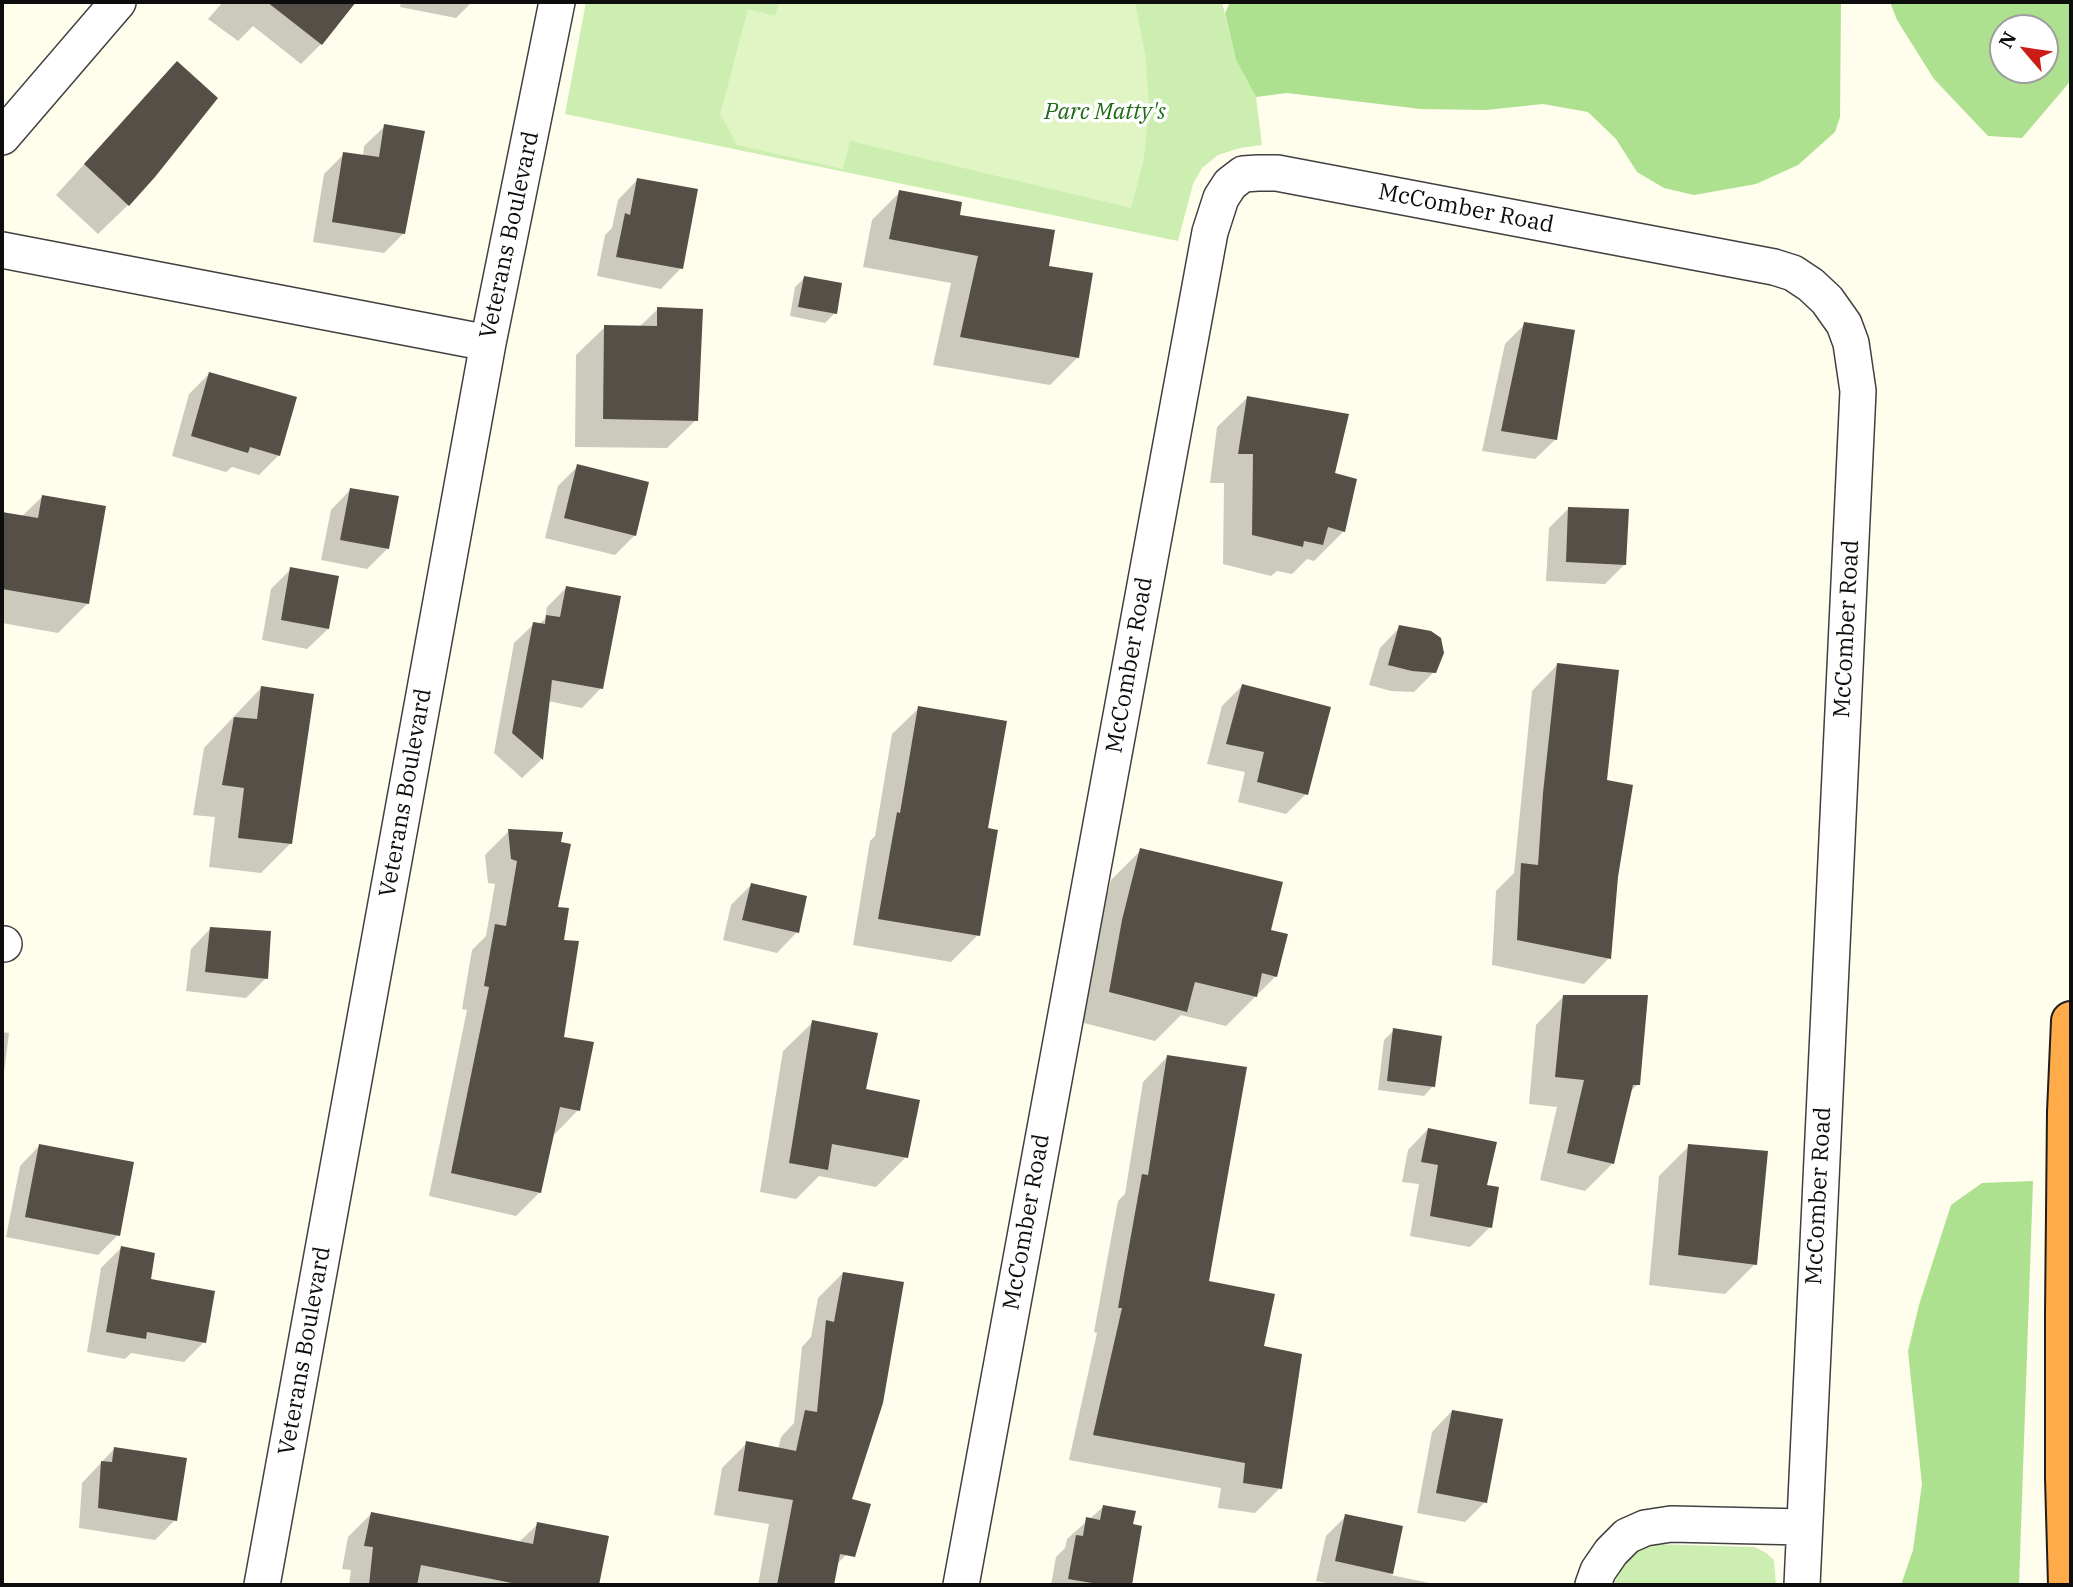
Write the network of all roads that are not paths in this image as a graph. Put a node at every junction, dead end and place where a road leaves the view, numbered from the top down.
1 (117, 2) edge
2 (556, 2) edge
3 (2, 137) edge
4 (2, 250) edge
5 (488, 343) junction
6 (2071, 1021) edge
7 (1803, 1527) junction
8 (262, 1585) edge
9 (961, 1585) edge
10 (1593, 1585) edge
11 (1802, 1585) edge
12 (2068, 1585) edge

1 - 3 street
2 - 5 street, Veterans Boulevard
4 - 5 street
5 - 8 street, Veterans Boulevard
6 - 12 highway
7 - 9 street, McComber Road
7 - 10 street
7 - 11 street, McComber Road

